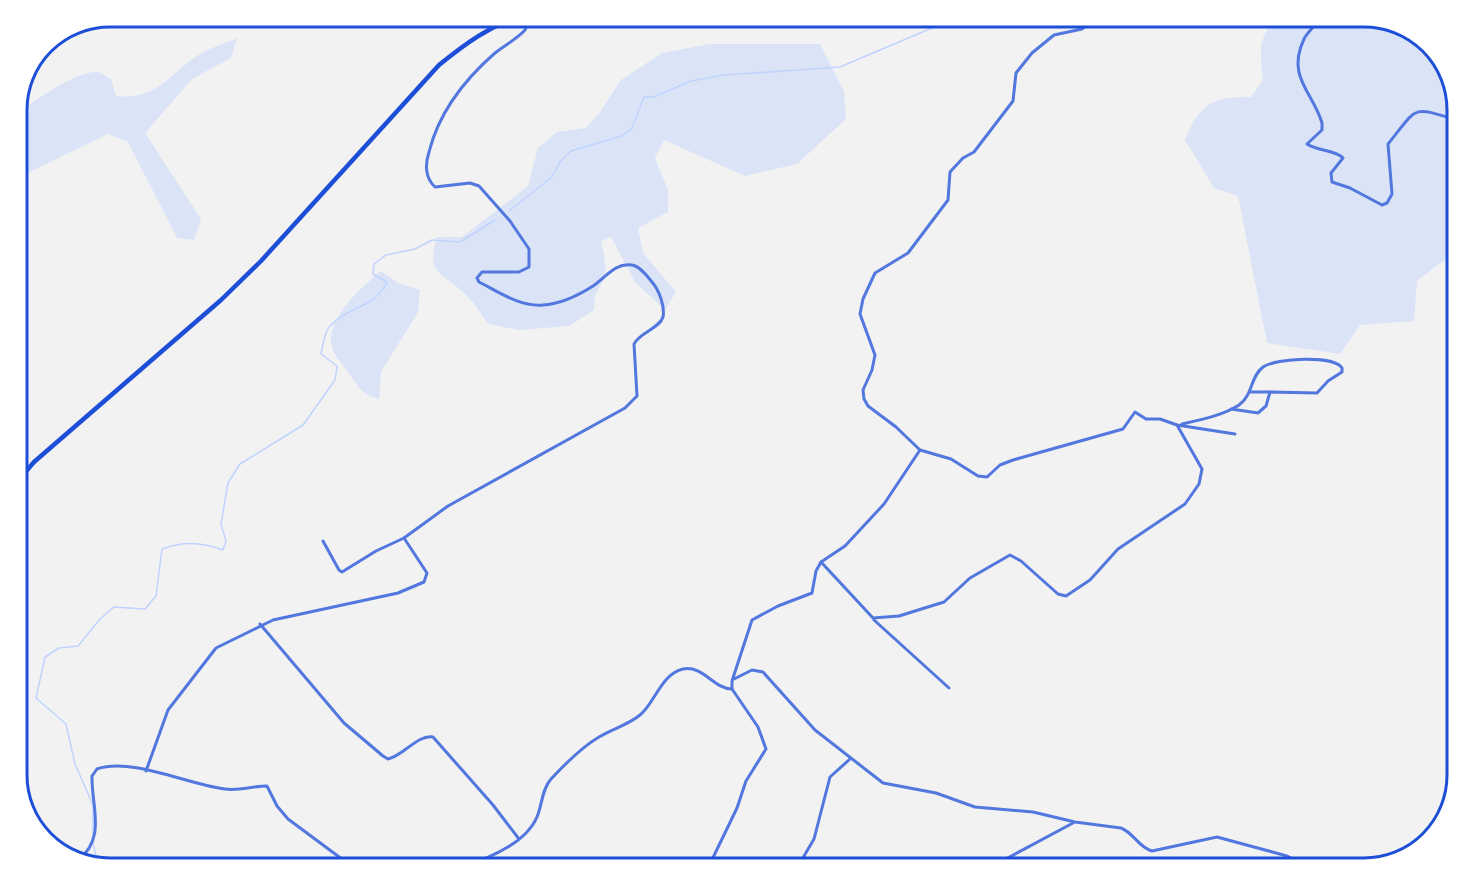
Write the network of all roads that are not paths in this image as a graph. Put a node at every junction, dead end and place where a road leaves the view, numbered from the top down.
1 (491, 27) edge
2 (526, 27) edge
3 (1085, 27) edge
4 (1313, 27) edge
5 (1447, 117) edge
6 (1251, 392) junction
7 (1270, 392) junction
8 (1231, 409) junction
9 (1177, 425) junction
10 (1235, 434) dead end
11 (920, 450) junction
12 (27, 470) edge
13 (404, 538) junction
14 (323, 541) dead end
15 (821, 562) junction
16 (873, 618) junction
17 (260, 624) junction
18 (732, 681) junction
19 (950, 688) dead end
20 (732, 689) junction
21 (850, 759) junction
22 (146, 771) junction
23 (1075, 822) junction
24 (519, 839) junction
25 (84, 854) edge
26 (341, 858) edge
27 (479, 858) edge
28 (713, 858) edge
29 (803, 858) edge
30 (1008, 858) edge
31 (1291, 858) edge

1 - 12 main road
2 - 13 street
3 - 11 street
4 - 5 street
6 - 7 street
6 - 7 street
6 - 8 street
7 - 8 street
8 - 9 street
9 - 10 street
9 - 11 street
9 - 16 street
11 - 15 street
13 - 14 street
13 - 17 street
15 - 16 street
15 - 18 street
16 - 19 street
17 - 22 street
17 - 24 street
18 - 20 street
18 - 21 street
20 - 24 street
20 - 28 street
21 - 23 street
21 - 29 street
22 - 25 street
22 - 26 street
23 - 30 street
23 - 31 street
24 - 27 street

